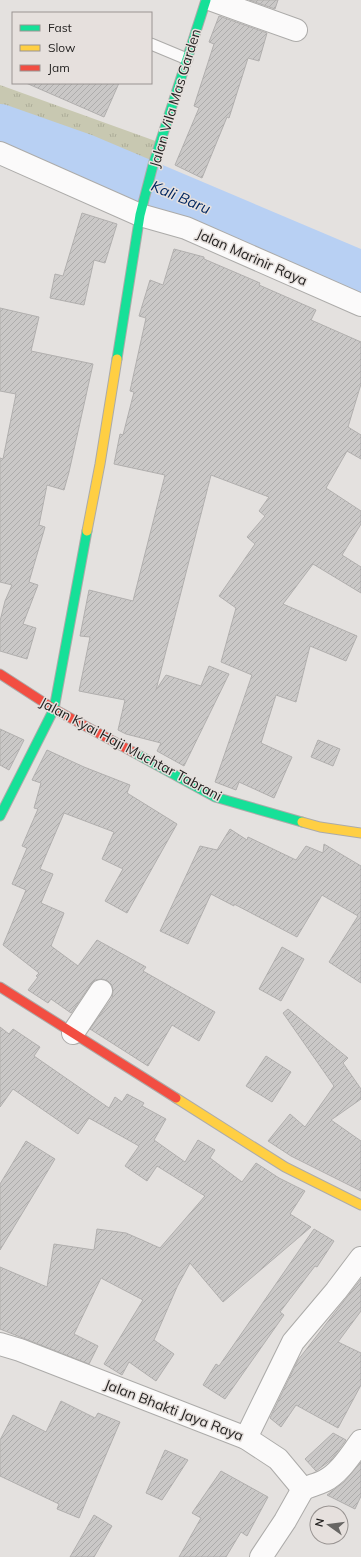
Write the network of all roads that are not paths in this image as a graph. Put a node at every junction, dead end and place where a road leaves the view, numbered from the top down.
1 (206, 0) edge
2 (212, 0) edge
3 (296, 30) dead end
4 (152, 44) edge
5 (187, 59) junction
6 (0, 153) edge
7 (143, 206) junction
8 (361, 305) edge
9 (0, 674) edge
10 (54, 709) junction
11 (0, 816) edge
12 (361, 833) edge
13 (0, 987) edge
14 (101, 991) dead end
15 (74, 1033) junction
16 (361, 1205) edge
17 (361, 1258) edge
18 (0, 1344) edge
19 (246, 1438) junction
20 (361, 1441) edge
21 (303, 1489) junction
22 (261, 1557) edge

1 - 5 street, Jalan Vila Mas Garden
2 - 3 street
4 - 5 lane
5 - 7 street, Jalan Vila Mas Garden
6 - 7 street, Jalan Marinir Raya
7 - 8 street, Jalan Marinir Raya
7 - 10 street, Jalan Vila Mas Garden
9 - 10 street, Jalan Kyai Haji Muchtar Tabrani
10 - 11 street
10 - 12 street, Jalan Kyai Haji Muchtar Tabrani
13 - 15 street
14 - 15 street
15 - 16 street
17 - 19 street
18 - 19 street, Jalan Bhakti Jaya Raya
19 - 21 street, Jalan Bhakti Jaya Raya
20 - 21 street
21 - 22 street

